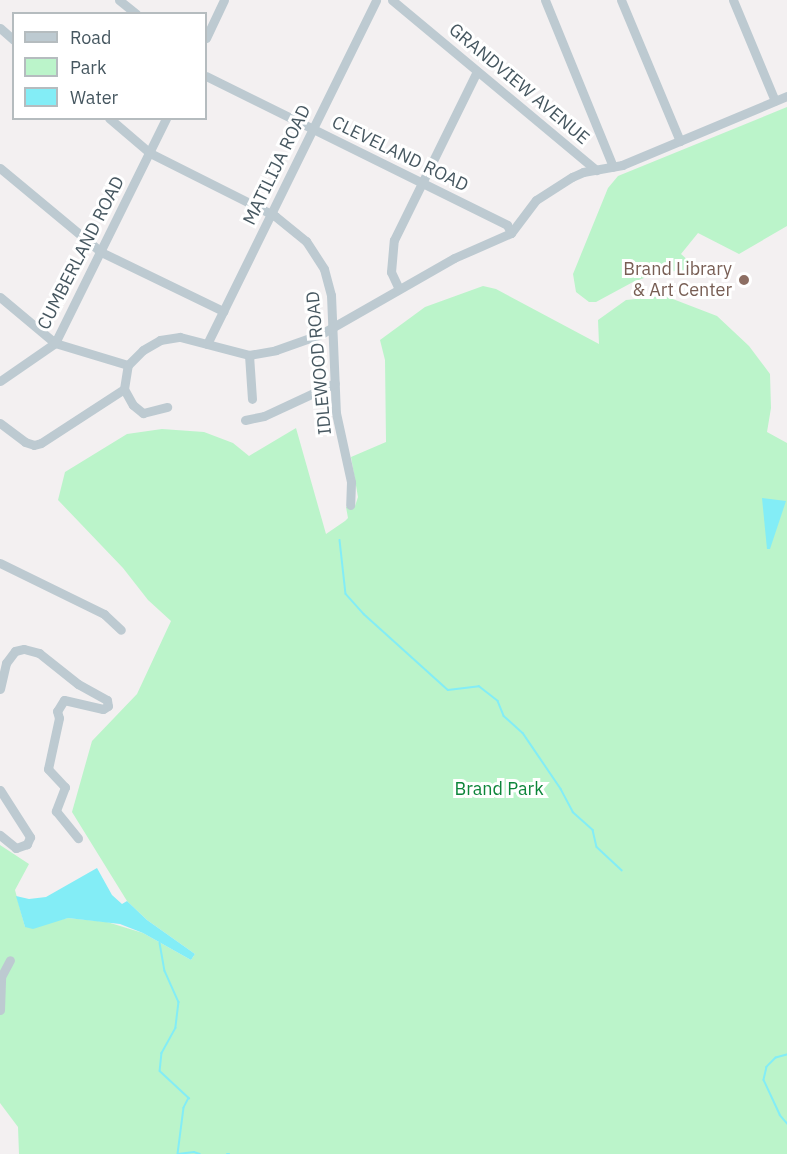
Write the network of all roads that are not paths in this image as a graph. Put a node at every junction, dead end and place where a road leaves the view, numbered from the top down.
1 (120, 0) edge
2 (224, 0) edge
3 (376, 0) edge
4 (392, 0) edge
5 (545, 0) edge
6 (621, 0) edge
7 (733, 0) edge
8 (134, 12) edge
9 (0, 28) edge
10 (207, 36) edge
11 (12, 38) edge
12 (477, 71) junction
13 (207, 76) edge
14 (787, 96) edge
15 (775, 101) junction
16 (111, 120) edge
17 (165, 120) edge
18 (313, 129) junction
19 (680, 141) junction
20 (150, 153) junction
21 (613, 167) junction
22 (0, 168) edge
23 (596, 170) junction
24 (422, 182) junction
25 (272, 213) junction
26 (511, 233) junction
27 (100, 252) junction
28 (399, 289) junction
29 (0, 297) edge
30 (223, 311) junction
31 (332, 329) junction
32 (55, 343) junction
33 (207, 344) junction
34 (249, 355) junction
35 (128, 365) junction
36 (0, 381) edge
37 (335, 383) junction
38 (124, 389) junction
39 (252, 399) dead end
40 (167, 408) dead end
41 (245, 420) dead end
42 (0, 423) edge
43 (350, 505) dead end
44 (0, 563) edge
45 (121, 630) dead end
46 (0, 689) edge
47 (0, 790) edge
48 (0, 835) edge
49 (78, 838) dead end
50 (10, 960) dead end
51 (0, 1010) edge

1 - 8 street
2 - 10 street
3 - 18 street, MATILIJA ROAD
4 - 12 street, GRANDVIEW AVENUE
5 - 21 street
6 - 19 street
7 - 15 street
9 - 11 street
12 - 23 street, GRANDVIEW AVENUE
12 - 24 street
13 - 18 street, CLEVELAND ROAD
14 - 15 street
15 - 19 street
16 - 20 street, IDLEWOOD ROAD
17 - 20 street, CUMBERLAND ROAD
18 - 24 street, CLEVELAND ROAD
18 - 25 street, MATILIJA ROAD
19 - 21 street
20 - 25 street, IDLEWOOD ROAD
20 - 27 street, CUMBERLAND ROAD
21 - 23 street
22 - 27 street
23 - 26 street
24 - 26 street, CLEVELAND ROAD
24 - 28 street
25 - 30 street, MATILIJA ROAD
25 - 31 street, IDLEWOOD ROAD
26 - 28 street
27 - 30 street
27 - 32 street, CUMBERLAND ROAD
28 - 31 street
29 - 32 street
30 - 33 street, MATILIJA ROAD
31 - 34 street
31 - 37 street, IDLEWOOD ROAD
32 - 35 street
32 - 36 street, CUMBERLAND ROAD
33 - 34 street
33 - 35 street
34 - 39 street
35 - 38 street
37 - 41 street
37 - 43 street, IDLEWOOD ROAD
38 - 40 street
38 - 42 street
44 - 45 street
46 - 49 street
47 - 48 street
50 - 51 street

